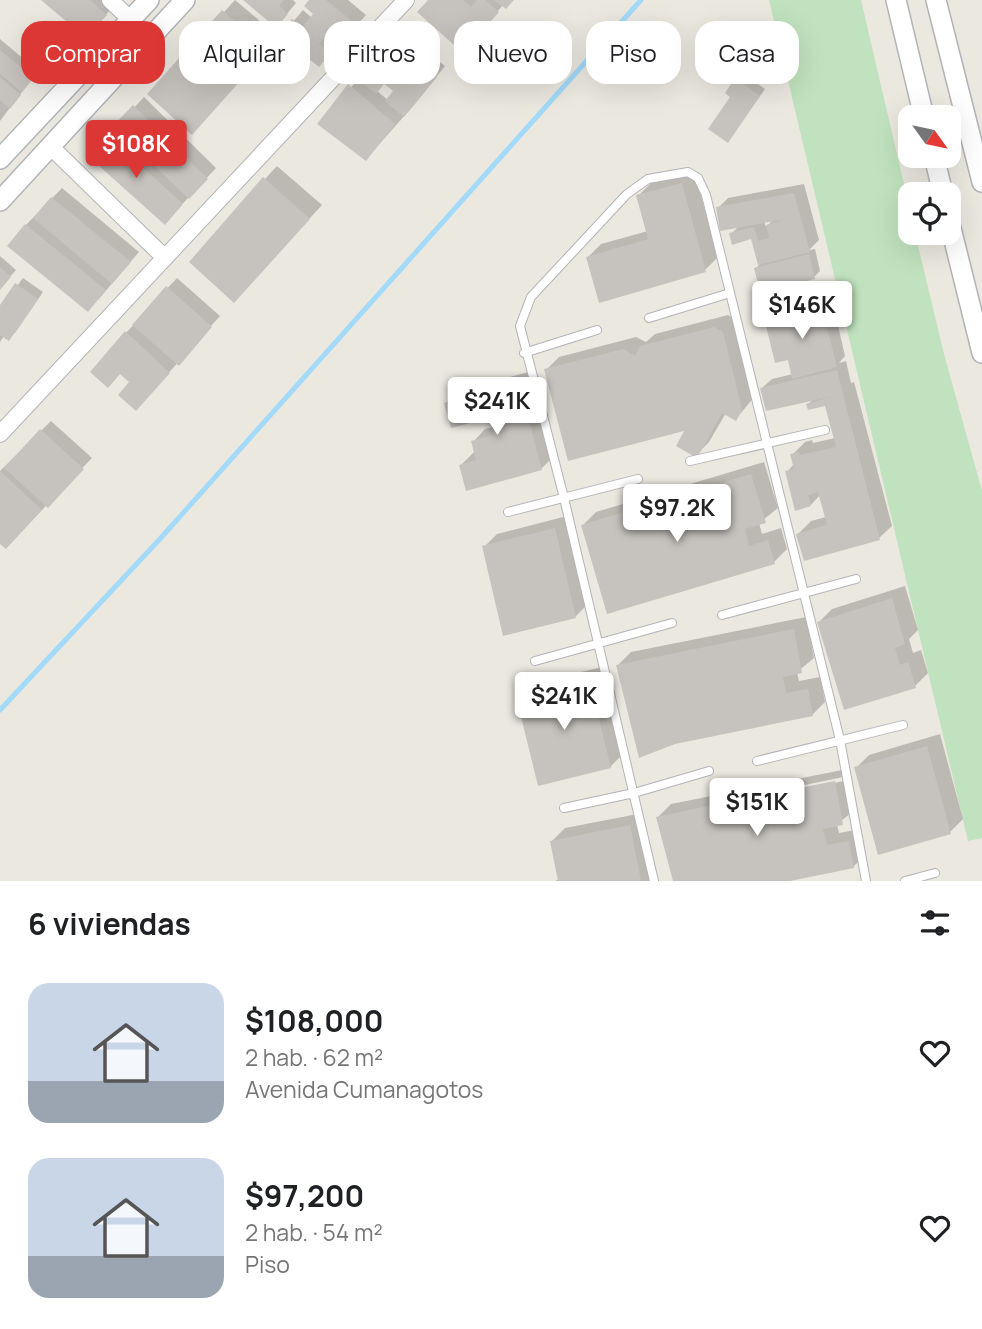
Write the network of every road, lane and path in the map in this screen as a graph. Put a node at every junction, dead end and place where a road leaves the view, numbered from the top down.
1 (110, 0) edge
2 (149, 0) edge
3 (185, 0) edge
4 (406, 0) edge
5 (896, 0) edge
6 (936, 0) edge
7 (130, 19) junction
8 (921, 105) edge
9 (50, 146) junction
10 (0, 159) edge
11 (982, 182) edge
12 (0, 201) edge
13 (955, 245) edge
14 (165, 258) junction
15 (730, 293) junction
16 (649, 318) dead end
17 (597, 330) dead end
18 (524, 353) junction
19 (982, 353) edge
20 (825, 430) dead end
21 (0, 434) edge
22 (767, 446) junction
23 (690, 461) dead end
24 (638, 479) dead end
25 (564, 498) junction
26 (508, 512) dead end
27 (856, 579) dead end
28 (802, 593) junction
29 (722, 615) dead end
30 (672, 623) dead end
31 (597, 645) junction
32 (535, 661) dead end
33 (903, 724) dead end
34 (840, 740) junction
35 (757, 761) dead end
36 (709, 771) dead end
37 (634, 793) junction
38 (565, 808) dead end
39 (935, 873) dead end
40 (654, 881) edge
41 (866, 881) edge
42 (905, 881) edge

1 - 7 street
2 - 7 street
3 - 9 street
4 - 14 street
5 - 8 street
6 - 11 street
7 - 10 street
9 - 12 street
9 - 14 street
13 - 19 street
14 - 21 street
15 - 16 lane
15 - 18 lane
15 - 22 lane
17 - 18 lane
18 - 25 lane
20 - 22 lane
22 - 23 lane
22 - 28 lane
24 - 25 lane
25 - 26 lane
25 - 31 lane
27 - 28 lane
28 - 29 lane
28 - 34 lane
30 - 31 lane
31 - 32 lane
31 - 37 lane
33 - 34 lane
34 - 35 lane
34 - 41 lane
36 - 37 lane
37 - 38 lane
37 - 40 lane
39 - 42 lane

